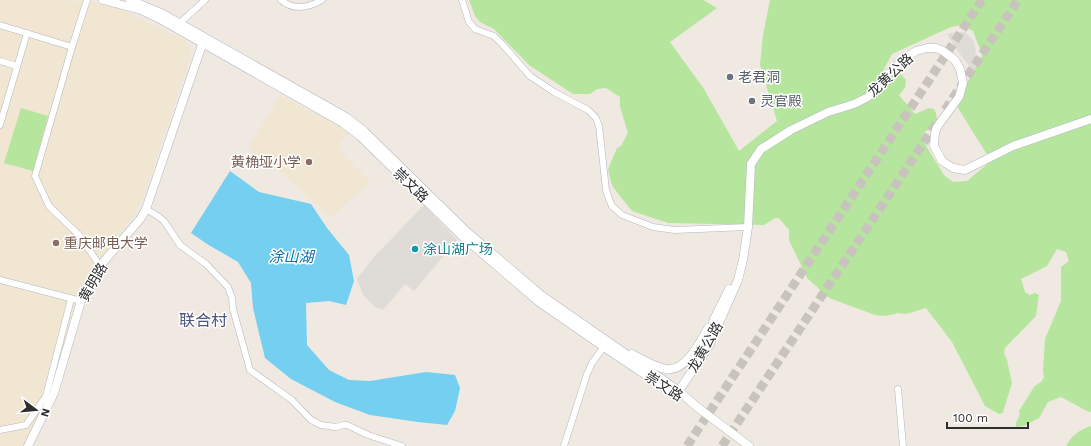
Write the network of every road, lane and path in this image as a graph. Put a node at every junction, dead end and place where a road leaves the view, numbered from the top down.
1 (87, 0) edge
2 (103, 0) edge
3 (130, 0) edge
4 (205, 0) edge
5 (281, 0) edge
6 (322, 0) edge
7 (462, 0) edge
8 (180, 23) junction
9 (0, 25) edge
10 (27, 33) junction
11 (204, 40) junction
12 (72, 46) junction
13 (0, 61) edge
14 (17, 66) junction
15 (1091, 119) edge
16 (0, 125) edge
17 (146, 209) junction
18 (748, 227) junction
19 (100, 266) junction
20 (0, 280) edge
21 (71, 298) junction
22 (81, 301) junction
23 (718, 318) junction
24 (605, 345) junction
25 (898, 389) dead end
26 (676, 392) junction
27 (0, 430) edge
28 (28, 446) edge
29 (402, 446) edge
30 (564, 446) edge
31 (749, 446) edge
32 (903, 446) edge

1 - 12 street
2 - 11 main road, 崇文路
3 - 8 main road, 崇文路
4 - 8 street
5 - 6 street
7 - 18 street
8 - 11 main road, 崇文路
9 - 10 street
10 - 12 street
10 - 14 street
11 - 17 main road, 黄明路
11 - 24 main road, 崇文路
12 - 19 street
13 - 14 street
14 - 16 street
15 - 18 main road, 龙黄公路
17 - 19 main road, 黄明路
17 - 29 street
18 - 23 main road, 龙黄公路
19 - 22 main road, 黄明路
20 - 21 street
21 - 22 street
21 - 27 street
22 - 28 main road, 黄明路
23 - 24 main road
23 - 26 main road, 龙黄公路
24 - 26 main road, 崇文路
24 - 30 street
25 - 32 street
26 - 31 main road, 崇文路

